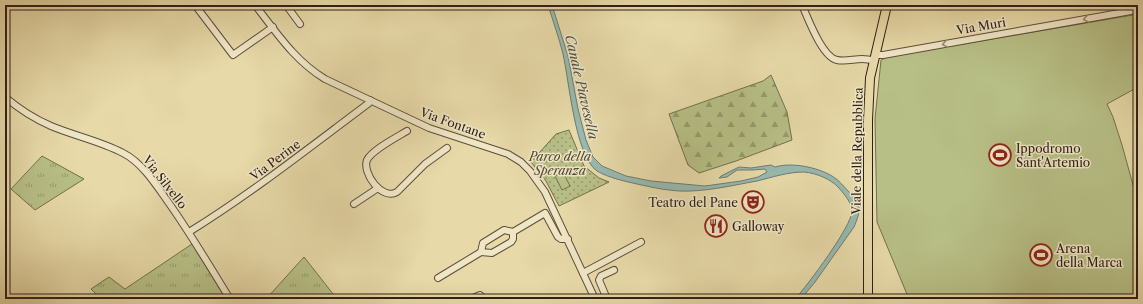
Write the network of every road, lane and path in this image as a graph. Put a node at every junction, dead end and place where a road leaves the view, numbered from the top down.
1 (195, 5) edge
2 (286, 5) edge
3 (802, 5) edge
4 (887, 5) edge
5 (257, 6) edge
6 (1138, 7) edge
7 (300, 24) dead end
8 (273, 27) junction
9 (875, 57) junction
10 (5, 98) edge
11 (370, 100) junction
12 (407, 130) dead end
13 (447, 148) dead end
14 (378, 188) junction
15 (354, 204) dead end
16 (551, 204) junction
17 (545, 213) junction
18 (189, 232) junction
19 (513, 232) junction
20 (568, 239) junction
21 (641, 242) dead end
22 (481, 252) junction
23 (614, 270) dead end
24 (584, 273) junction
25 (438, 278) dead end
26 (230, 299) edge
27 (471, 299) edge
28 (485, 299) edge
29 (595, 299) edge
30 (607, 299) edge
31 (868, 299) edge

1 - 8 street
2 - 7 street
3 - 9 street, Via Muri
4 - 9 main road, Viale della Repubblica
5 - 8 street, Via Fontane
6 -> 9 street, Via Muri
8 - 11 street, Via Fontane
9 - 31 main road, Viale della Repubblica
10 - 18 street, Via Silvello
11 - 16 street, Via Fontane
11 - 18 street, Via Perine
12 - 14 street
13 - 14 street
14 - 15 street
16 - 17 street
16 - 20 street, Via Fontane
17 - 19 street
17 - 20 street
18 - 26 street, Via Silvello
19 - 22 street
19 - 22 street
20 - 24 street, Via Fontane
21 - 24 street
22 - 25 street
23 - 30 street
24 - 29 street, Via Fontane
27 - 28 street

